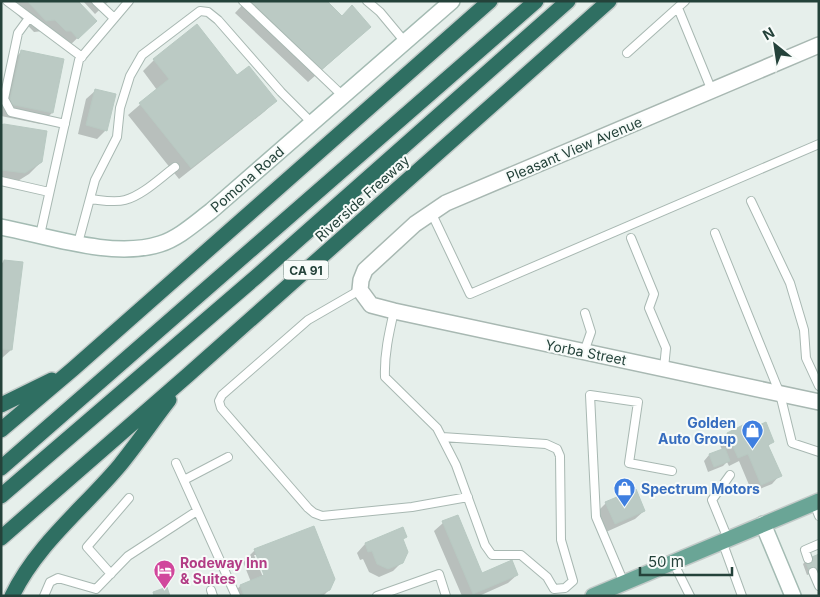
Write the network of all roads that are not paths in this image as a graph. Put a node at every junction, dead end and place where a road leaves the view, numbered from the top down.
1 (7, 1) edge
2 (96, 1) edge
3 (129, 1) edge
4 (243, 1) edge
5 (452, 1) edge
6 (490, 1) edge
7 (536, 1) edge
8 (568, 1) edge
9 (609, 1) edge
10 (685, 1) edge
11 (372, 3) edge
12 (678, 8) junction
13 (29, 18) junction
14 (114, 18) junction
15 (405, 42) junction
16 (819, 44) edge
17 (628, 53) dead end
18 (82, 57) junction
19 (712, 91) junction
20 (343, 96) junction
21 (312, 123) junction
22 (65, 124) junction
23 (819, 144) edge
24 (175, 168) dead end
25 (1, 181) edge
26 (49, 192) junction
27 (90, 199) junction
28 (751, 201) dead end
29 (431, 212) junction
30 (1, 227) edge
31 (715, 233) dead end
32 (40, 235) junction
33 (631, 238) dead end
34 (78, 243) junction
35 (360, 290) junction
36 (394, 311) junction
37 (584, 313) dead end
38 (584, 352) junction
39 (664, 368) junction
40 (73, 369) junction
41 (188, 375) junction
42 (819, 386) edge
43 (780, 394) junction
44 (819, 402) edge
45 (1, 405) edge
46 (1, 430) edge
47 (442, 437) junction
48 (819, 452) edge
49 (228, 457) dead end
50 (176, 463) dead end
51 (1, 468) edge
52 (672, 471) dead end
53 (730, 475) dead end
54 (184, 480) junction
55 (1, 496) edge
56 (129, 498) dead end
57 (468, 498) junction
58 (817, 507) edge
59 (198, 511) junction
60 (763, 524) junction
61 (1, 538) edge
62 (725, 540) junction
63 (819, 545) edge
64 (808, 559) dead end
65 (674, 562) junction
66 (813, 572) dead end
67 (111, 574) junction
68 (624, 582) junction
69 (819, 586) edge
70 (567, 592) edge
71 (12, 596) edge
72 (44, 596) edge
73 (236, 596) edge
74 (377, 596) edge
75 (446, 596) edge
76 (593, 596) edge
77 (690, 596) edge
78 (742, 596) edge
79 (793, 596) edge

1 - 13 lane
2 - 14 lane
3 - 14 lane
4 - 20 lane
5 - 15 street, Pomona Road
6 - 40 highway
7 - 51 highway
8 - 55 highway
9 - 41 highway, Riverside Freeway / CA 91
10 - 12 lane
11 - 15 lane
12 - 17 lane
12 - 19 lane
13 - 18 lane
13 - 22 lane
14 - 18 lane
15 - 20 street, Pomona Road
16 - 19 street, Pleasant View Avenue
18 - 22 lane
19 - 29 street, Pleasant View Avenue
20 - 21 street, Pomona Road
21 - 27 lane
21 - 34 street, Pomona Road
22 - 26 lane
23 - 29 lane
24 - 27 lane
25 - 26 lane
26 - 32 lane
27 - 34 lane
28 - 42 lane
29 - 35 street, Pleasant View Avenue
30 - 32 street, Pomona Road
31 - 43 lane
32 - 34 street, Pomona Road
33 - 39 lane
35 - 36 street, Yorba Street
35 - 57 lane
36 - 38 street, Yorba Street
36 - 47 lane
37 - 38 lane
38 - 39 street, Yorba Street
39 - 43 street, Yorba Street
40 - 45 highway
40 - 46 highway
41 - 61 highway, Riverside Freeway / CA 91
41 - 71 highway
43 - 44 street, Yorba Street
43 - 48 lane
47 - 57 lane
47 - 70 lane
49 - 54 lane
50 - 54 lane
52 - 68 lane
53 - 62 lane
54 - 59 lane
56 - 67 lane
57 - 70 lane
58 - 60 main road
59 - 67 lane
59 - 73 lane
60 - 62 main road
60 - 79 street
62 - 65 main road
62 - 78 lane
63 - 64 lane
65 - 68 main road
65 - 77 lane
66 - 69 lane
67 - 72 lane
68 - 76 main road
74 - 75 lane

